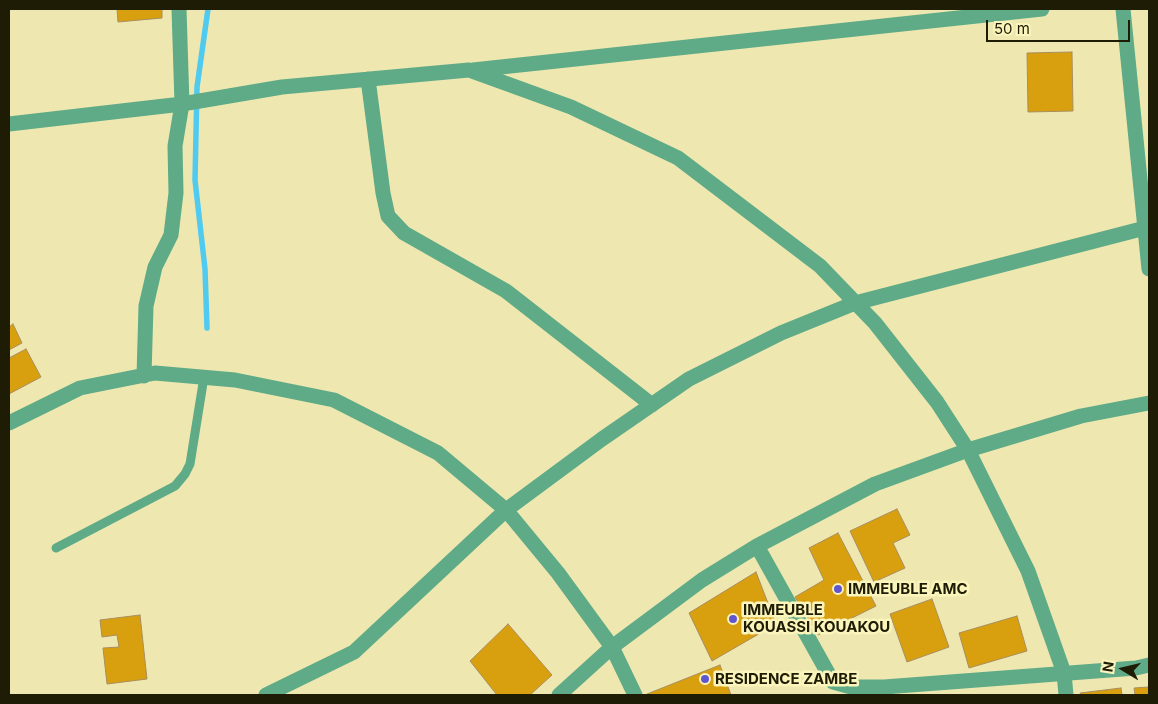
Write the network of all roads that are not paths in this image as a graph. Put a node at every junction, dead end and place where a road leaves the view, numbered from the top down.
1 (179, 9) edge
2 (1042, 9) edge
3 (1124, 9) edge
4 (469, 70) junction
5 (368, 79) junction
6 (182, 104) junction
7 (9, 124) edge
8 (1145, 228) junction
9 (1149, 269) edge
10 (855, 302) junction
11 (144, 376) junction
12 (204, 377) junction
13 (1149, 403) edge
14 (652, 405) junction
15 (9, 423) edge
16 (968, 450) junction
17 (506, 510) junction
18 (757, 546) junction
19 (56, 548) dead end
20 (612, 647) junction
21 (1149, 665) edge
22 (1064, 673) junction
23 (266, 695) edge
24 (559, 695) edge
25 (635, 695) edge
26 (1066, 695) edge

1 - 6 street
2 - 4 street
3 - 8 street
4 - 5 street
4 - 10 street
5 - 6 street
5 - 14 street
6 - 7 street
6 - 11 street
8 - 9 street
8 - 10 street
10 - 14 street
10 - 16 street
11 - 12 street
11 - 15 street
12 - 17 street
12 - 19 lane
13 - 16 street
14 - 17 street
16 - 18 street
16 - 22 street
17 - 20 street
17 - 23 street
18 - 20 street
18 - 22 street
20 - 24 street
20 - 25 street
21 - 22 street
22 - 26 street

